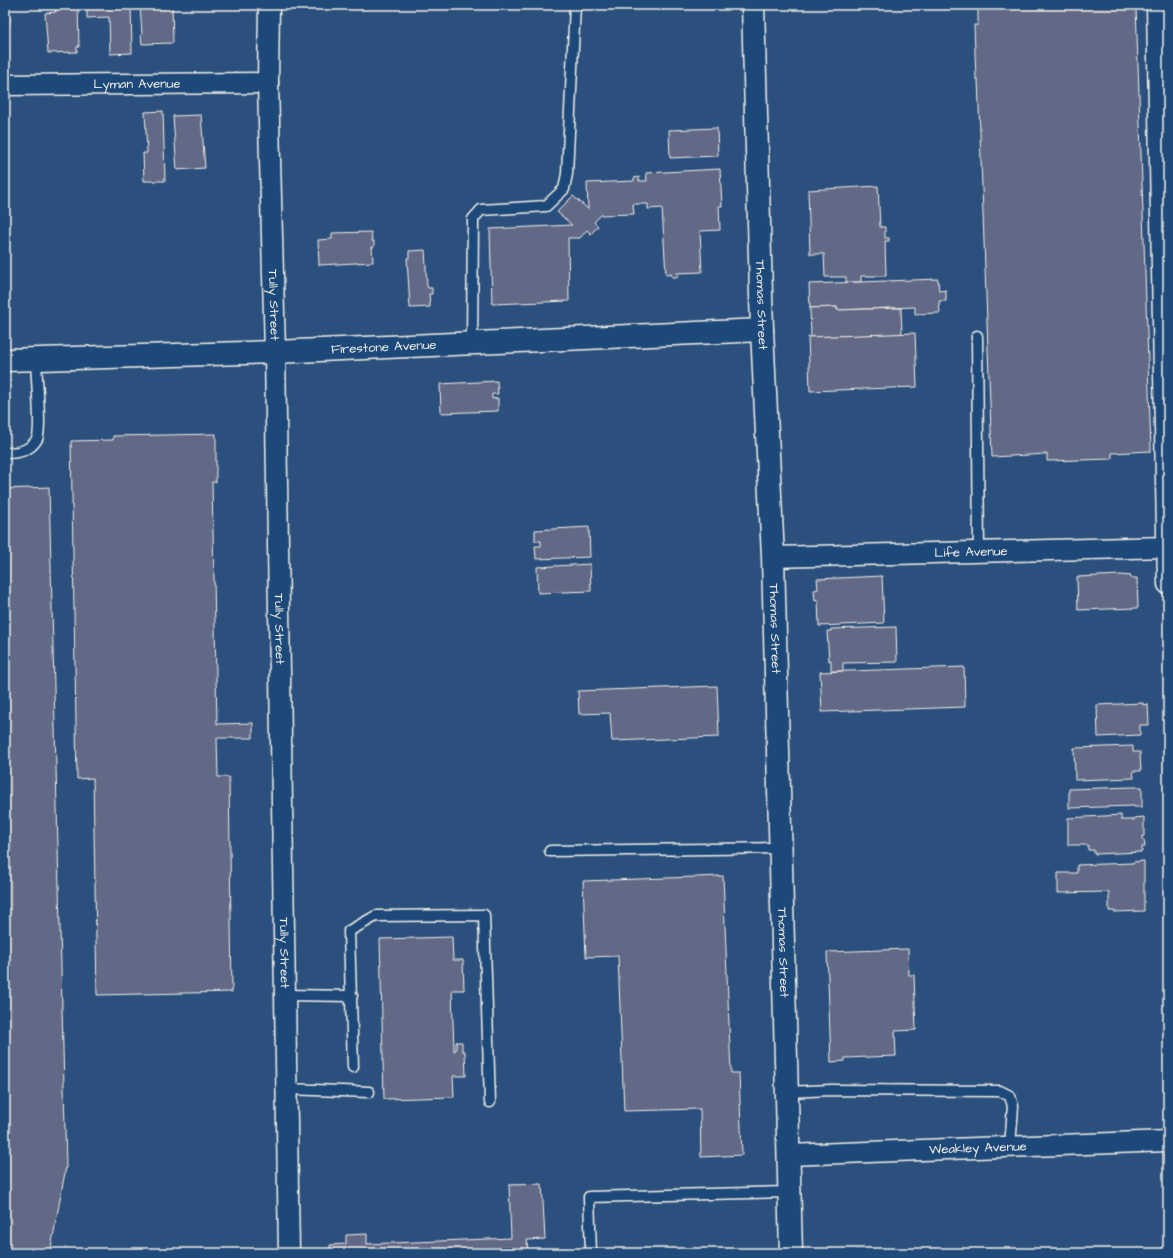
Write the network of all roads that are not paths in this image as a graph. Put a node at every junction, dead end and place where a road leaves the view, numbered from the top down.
1 (269, 5) edge
2 (575, 5) edge
3 (753, 5) edge
4 (1157, 5) edge
5 (268, 82) junction
6 (5, 85) edge
7 (1164, 198) edge
8 (762, 330) junction
9 (977, 336) dead end
10 (472, 343) junction
11 (275, 352) junction
12 (5, 360) edge
13 (36, 360) junction
14 (5, 453) edge
15 (1167, 547) edge
16 (979, 552) junction
17 (773, 557) junction
18 (1168, 584) edge
19 (780, 848) junction
20 (550, 851) dead end
21 (285, 995) junction
22 (352, 996) junction
23 (354, 1067) dead end
24 (286, 1089) junction
25 (369, 1092) dead end
26 (787, 1092) junction
27 (490, 1102) dead end
28 (1168, 1141) edge
29 (1010, 1147) junction
30 (788, 1155) junction
31 (789, 1192) junction
32 (289, 1253) edge
33 (591, 1253) edge
34 (791, 1253) edge

1 - 5 street, Tully Street
2 - 10 lane
3 - 8 main road, Thomas Street
4 - 7 street
5 - 6 street, Lyman Avenue
5 - 11 street, Tully Street
7 - 15 street
8 - 10 main road, Firestone Avenue
8 - 17 main road, Thomas Street
9 - 16 lane
10 - 11 main road, Firestone Avenue
11 - 13 main road, Firestone Avenue
11 - 21 street, Tully Street
12 - 13 main road, Firestone Avenue
13 - 14 lane
15 - 16 street, Life Avenue
15 - 18 street
16 - 17 street, Life Avenue
17 - 19 main road, Thomas Street
19 - 20 lane
19 - 26 main road, Thomas Street
21 - 22 lane
21 - 24 street, Tully Street
22 - 23 lane
22 - 27 lane
24 - 25 lane
24 - 32 street, Tully Street
26 - 29 lane
26 - 30 main road, Thomas Street
28 - 29 street, Weakley Avenue
29 - 30 street, Weakley Avenue
30 - 31 main road, Thomas Street
31 - 33 lane
31 - 34 main road, Thomas Street

